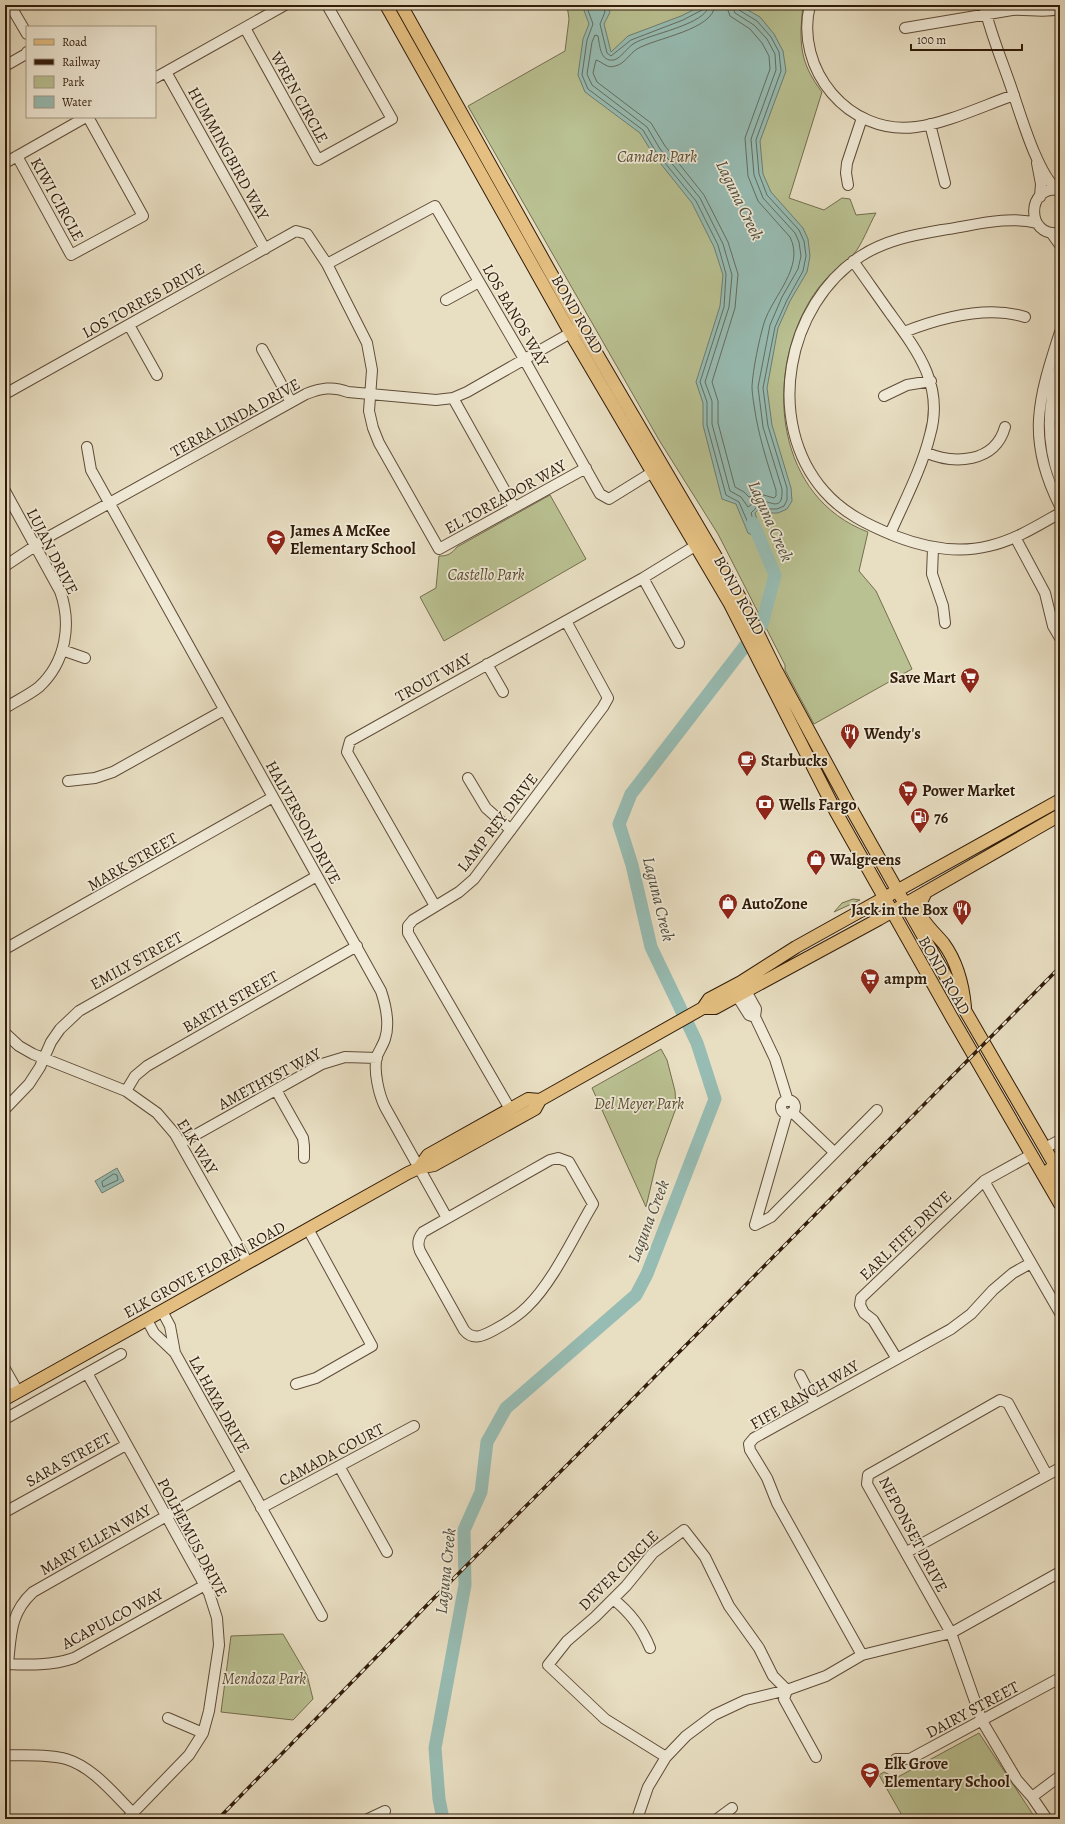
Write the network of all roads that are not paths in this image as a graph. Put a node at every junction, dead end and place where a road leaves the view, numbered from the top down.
1 (10, 5) edge
2 (285, 5) edge
3 (327, 5) edge
4 (386, 5) edge
5 (401, 5) edge
6 (810, 5) edge
7 (985, 9) edge
8 (1060, 9) edge
9 (245, 28) junction
10 (905, 28) dead end
11 (26, 32) edge
12 (26, 54) edge
13 (5, 66) edge
14 (166, 72) junction
15 (156, 77) edge
16 (1014, 95) junction
17 (85, 118) edge
18 (88, 118) edge
19 (862, 118) junction
20 (930, 124) junction
21 (17, 156) junction
22 (1036, 158) junction
23 (5, 162) edge
24 (945, 183) dead end
25 (848, 185) dead end
26 (1059, 190) edge
27 (1040, 197) junction
28 (1034, 207) junction
29 (997, 222) junction
30 (1037, 223) junction
31 (296, 232) joint
32 (1056, 234) edge
33 (1060, 245) edge
34 (266, 249) junction
35 (853, 261) junction
36 (327, 264) junction
37 (479, 282) junction
38 (446, 300) dead end
39 (1025, 317) dead end
40 (129, 325) junction
41 (576, 330) junction
42 (904, 332) junction
43 (1060, 332) edge
44 (262, 349) dead end
45 (524, 359) junction
46 (1060, 366) edge
47 (157, 375) dead end
48 (930, 381) junction
49 (5, 394) edge
50 (369, 394) junction
51 (884, 396) dead end
52 (453, 398) junction
53 (291, 402) junction
54 (1005, 427) dead end
55 (87, 447) dead end
56 (925, 452) junction
57 (586, 468) junction
58 (652, 473) junction
59 (1060, 480) edge
60 (5, 491) edge
61 (109, 503) junction
62 (1060, 506) edge
63 (514, 507) junction
64 (1060, 514) edge
65 (890, 534) junction
66 (1015, 538) junction
67 (36, 546) junction
68 (695, 546) junction
69 (933, 548) junction
70 (5, 566) edge
71 (643, 578) junction
72 (566, 621) junction
73 (945, 623) dead end
74 (1060, 638) edge
75 (679, 643) dead end
76 (62, 650) junction
77 (85, 658) dead end
78 (487, 664) junction
79 (763, 670) junction
80 (503, 692) dead end
81 (5, 708) edge
82 (224, 710) junction
83 (810, 733) junction
84 (468, 778) dead end
85 (68, 781) dead end
86 (273, 797) junction
87 (1060, 800) edge
88 (1060, 808) edge
89 (1060, 816) edge
90 (1047, 823) junction
91 (511, 830) junction
92 (317, 876) junction
93 (897, 890) junction
94 (926, 892) junction
95 (884, 897) junction
96 (905, 904) junction
97 (435, 906) junction
98 (892, 911) junction
99 (357, 946) junction
100 (5, 949) edge
101 (762, 968) junction
102 (741, 994) junction
103 (703, 1008) junction
104 (966, 1012) junction
105 (5, 1033) edge
106 (377, 1058) junction
107 (43, 1059) junction
108 (990, 1084) junction
109 (276, 1090) junction
110 (126, 1091) junction
111 (540, 1100) junction
112 (5, 1109) edge
113 (510, 1109) junction
114 (877, 1110) dead end
115 (790, 1113) junction
116 (1060, 1140) edge
117 (181, 1143) junction
118 (1045, 1148) junction
119 (834, 1152) junction
120 (1031, 1155) junction
121 (304, 1158) dead end
122 (419, 1168) junction
123 (1060, 1174) edge
124 (984, 1181) junction
125 (1060, 1187) edge
126 (1060, 1204) edge
127 (447, 1218) junction
128 (308, 1229) junction
129 (248, 1263) junction
130 (1031, 1263) junction
131 (1059, 1309) edge
132 (162, 1311) junction
133 (147, 1320) junction
134 (175, 1352) junction
135 (121, 1354) dead end
136 (896, 1359) junction
137 (5, 1369) edge
138 (87, 1373) junction
139 (800, 1375) dead end
140 (296, 1384) dead end
141 (18, 1392) junction
142 (5, 1399) edge
143 (815, 1404) junction
144 (5, 1419) edge
145 (414, 1426) dead end
146 (126, 1445) junction
147 (339, 1466) junction
148 (1060, 1468) edge
149 (242, 1473) junction
150 (1047, 1475) junction
151 (261, 1508) junction
152 (5, 1512) edge
153 (166, 1516) junction
154 (387, 1552) dead end
155 (907, 1552) junction
156 (1060, 1572) edge
157 (205, 1585) junction
158 (613, 1599) junction
159 (322, 1616) dead end
160 (952, 1633) junction
161 (650, 1648) dead end
162 (862, 1655) junction
163 (6, 1664) edge
164 (1060, 1678) edge
165 (787, 1690) junction
166 (168, 1718) dead end
167 (982, 1721) junction
168 (203, 1733) junction
169 (5, 1755) edge
170 (666, 1757) junction
171 (816, 1757) dead end
172 (896, 1759) dead end
173 (1060, 1776) edge
174 (1032, 1797) junction
175 (732, 1808) dead end
176 (385, 1811) dead end
177 (130, 1816) edge
178 (368, 1819) edge
179 (637, 1819) edge
180 (717, 1819) edge
181 (1047, 1819) edge

1 - 11 street
2 - 9 street
3 - 9 street, WREN CIRCLE
4 - 41 main road, BOND ROAD
5 - 41 main road, BOND ROAD
6 - 19 street
7 - 8 street
7 - 10 street
7 - 16 street
9 - 14 street
12 - 13 street
14 - 15 street
14 - 34 street, HUMMINGBIRD WAY
16 - 20 street
16 - 22 street
17 - 21 street
18 - 21 street, KIWI CIRCLE
19 - 20 street
19 - 25 street
20 - 24 street
21 - 23 street
22 - 26 street
22 - 27 street
26 - 27 street
27 - 28 street
28 - 29 street
28 - 30 street
29 - 30 street
29 - 35 street
30 - 32 street
31 - 34 street, LOS TORRES DRIVE
31 - 36 street, EL TOREADOR WAY
32 - 33 street
34 - 40 street, LOS TORRES DRIVE
35 - 42 street
35 - 65 street
36 - 37 street, LOS BANOS WAY
36 - 50 street, EL TOREADOR WAY
37 - 38 street
37 - 45 street, LOS BANOS WAY
39 - 42 street
40 - 47 street
40 - 49 street, LOS TORRES DRIVE
41 - 45 street, TERRA LINDA DRIVE
41 - 58 main road, BOND ROAD
41 - 83 main road, BOND ROAD
42 - 48 street
43 - 62 street
44 - 53 street
45 - 52 street, TERRA LINDA DRIVE
45 - 57 street, LOS BANOS WAY
46 - 59 street
48 - 51 street
48 - 56 street
50 - 52 street, TERRA LINDA DRIVE
50 - 53 street, TERRA LINDA DRIVE
50 - 63 street, EL TOREADOR WAY
52 - 63 street
53 - 61 street, TERRA LINDA DRIVE
54 - 56 street
55 - 61 street, HALVERSON DRIVE
56 - 65 street
57 - 58 street, LOS BANOS WAY
57 - 63 street, EL TOREADOR WAY
58 - 68 main road, BOND ROAD
60 - 67 street, LUJAN DRIVE
61 - 67 street, TERRA LINDA DRIVE
61 - 82 street, HALVERSON DRIVE
64 - 66 street
65 - 69 street
66 - 69 street
66 - 74 street
67 - 70 street, TERRA LINDA DRIVE
67 - 76 street, LUJAN DRIVE
68 - 71 street, TROUT WAY
68 - 79 main road, BOND ROAD
69 - 73 street
71 - 72 street, TROUT WAY
71 - 75 street
72 - 78 street, TROUT WAY
72 - 91 street, LAMP REY DRIVE
76 - 77 street
76 - 81 street, LUJAN DRIVE
78 - 80 street
78 - 97 street, TROUT WAY
79 - 83 main road
79 - 95 main road, BOND ROAD
82 - 85 street
82 - 86 street, HALVERSON DRIVE
83 - 93 main road, BOND ROAD
84 - 91 street
86 - 92 street, HALVERSON DRIVE
86 - 100 street, MARK STREET
87 - 93 main road, ELK GROVE FLORIN ROAD
88 - 90 main road
89 - 90 main road, ELK GROVE FLORIN ROAD
90 - 94 main road, ELK GROVE FLORIN ROAD
91 - 97 street, LAMP REY DRIVE
92 - 99 street, HALVERSON DRIVE
92 - 107 street, EMILY STREET
93 - 95 main road, ELK GROVE FLORIN ROAD
93 - 96 main road, BOND ROAD
94 - 96 main road, ELK GROVE FLORIN ROAD
94 - 104 main road
95 - 98 main road, BOND ROAD
95 - 101 main road, ELK GROVE FLORIN ROAD
96 - 98 main road, ELK GROVE FLORIN ROAD
96 - 104 main road, BOND ROAD
97 - 113 street, LAMP REY DRIVE
98 - 102 main road, ELK GROVE FLORIN ROAD
98 - 108 main road, BOND ROAD
99 - 106 street, HALVERSON DRIVE
99 - 110 street, BARTH STREET
101 - 102 main road
101 - 103 main road, ELK GROVE FLORIN ROAD
102 - 103 main road, ELK GROVE FLORIN ROAD
102 - 115 street
103 - 111 main road, ELK GROVE FLORIN ROAD
104 - 118 main road, BOND ROAD
105 - 107 street, ELK WAY
106 - 109 street, AMETHYST WAY
106 - 122 street, HALVERSON DRIVE
107 - 110 street, ELK WAY
107 - 112 street, EMILY STREET
108 - 118 main road
108 - 120 main road, BOND ROAD
109 - 117 street, AMETHYST WAY
109 - 121 street
110 - 117 street, ELK WAY
111 - 113 main road, ELK GROVE FLORIN ROAD
111 - 122 main road, ELK GROVE FLORIN ROAD
113 - 122 main road, ELK GROVE FLORIN ROAD
114 - 119 street
115 - 119 street
115 - 119 street
116 - 118 street
117 - 129 street, ELK WAY
118 - 123 main road, BOND ROAD
120 - 124 street, EARL FIFE DRIVE
120 - 125 main road
120 - 126 main road, BOND ROAD
122 - 127 street, HALVERSON DRIVE
122 - 128 main road, ELK GROVE FLORIN ROAD
124 - 130 street
124 - 136 street, EARL FIFE DRIVE
127 - 127 street
128 - 129 main road, ELK GROVE FLORIN ROAD
128 - 140 street
129 - 132 main road, ELK GROVE FLORIN ROAD
130 - 131 street
130 - 136 street, FIFE RANCH WAY
132 - 133 main road, ELK GROVE FLORIN ROAD
132 - 134 street, LA HAYA DRIVE
133 - 134 street
133 - 141 main road, ELK GROVE FLORIN ROAD
134 - 149 street, LA HAYA DRIVE
135 - 138 street
136 - 143 street, FIFE RANCH WAY
137 - 141 street
138 - 144 street
138 - 146 street, POLHEMUS DRIVE
139 - 143 street
141 - 142 main road, ELK GROVE FLORIN ROAD
143 - 162 street, FIFE RANCH WAY
145 - 147 street, CAMADA COURT
146 - 152 street, SARA STREET
146 - 153 street, POLHEMUS DRIVE
147 - 151 street, CAMADA COURT
147 - 154 street
148 - 150 street
149 - 151 street, LA HAYA DRIVE
149 - 153 street, MARY ELLEN WAY
150 - 155 street
150 - 155 street, NEPONSET DRIVE
151 - 159 street, LA HAYA DRIVE
153 - 157 street, POLHEMUS DRIVE
153 - 163 street, MARY ELLEN WAY
155 - 160 street, NEPONSET DRIVE
156 - 160 street
157 - 163 street, ACAPULCO WAY
157 - 168 street, POLHEMUS DRIVE
158 - 161 street
158 - 165 street, DEVER CIRCLE
158 - 170 street, DEVER CIRCLE
160 - 162 street
160 - 167 street, NEPONSET DRIVE
162 - 165 street
164 - 167 street, DAIRY STREET
165 - 170 street
165 - 171 street
166 - 168 street
167 - 172 street, DAIRY STREET
167 - 174 street, NEPONSET DRIVE
168 - 177 street, POLHEMUS DRIVE
169 - 177 street
170 - 179 street
173 - 174 street
174 - 181 street, NEPONSET DRIVE
175 - 180 street
176 - 178 street

